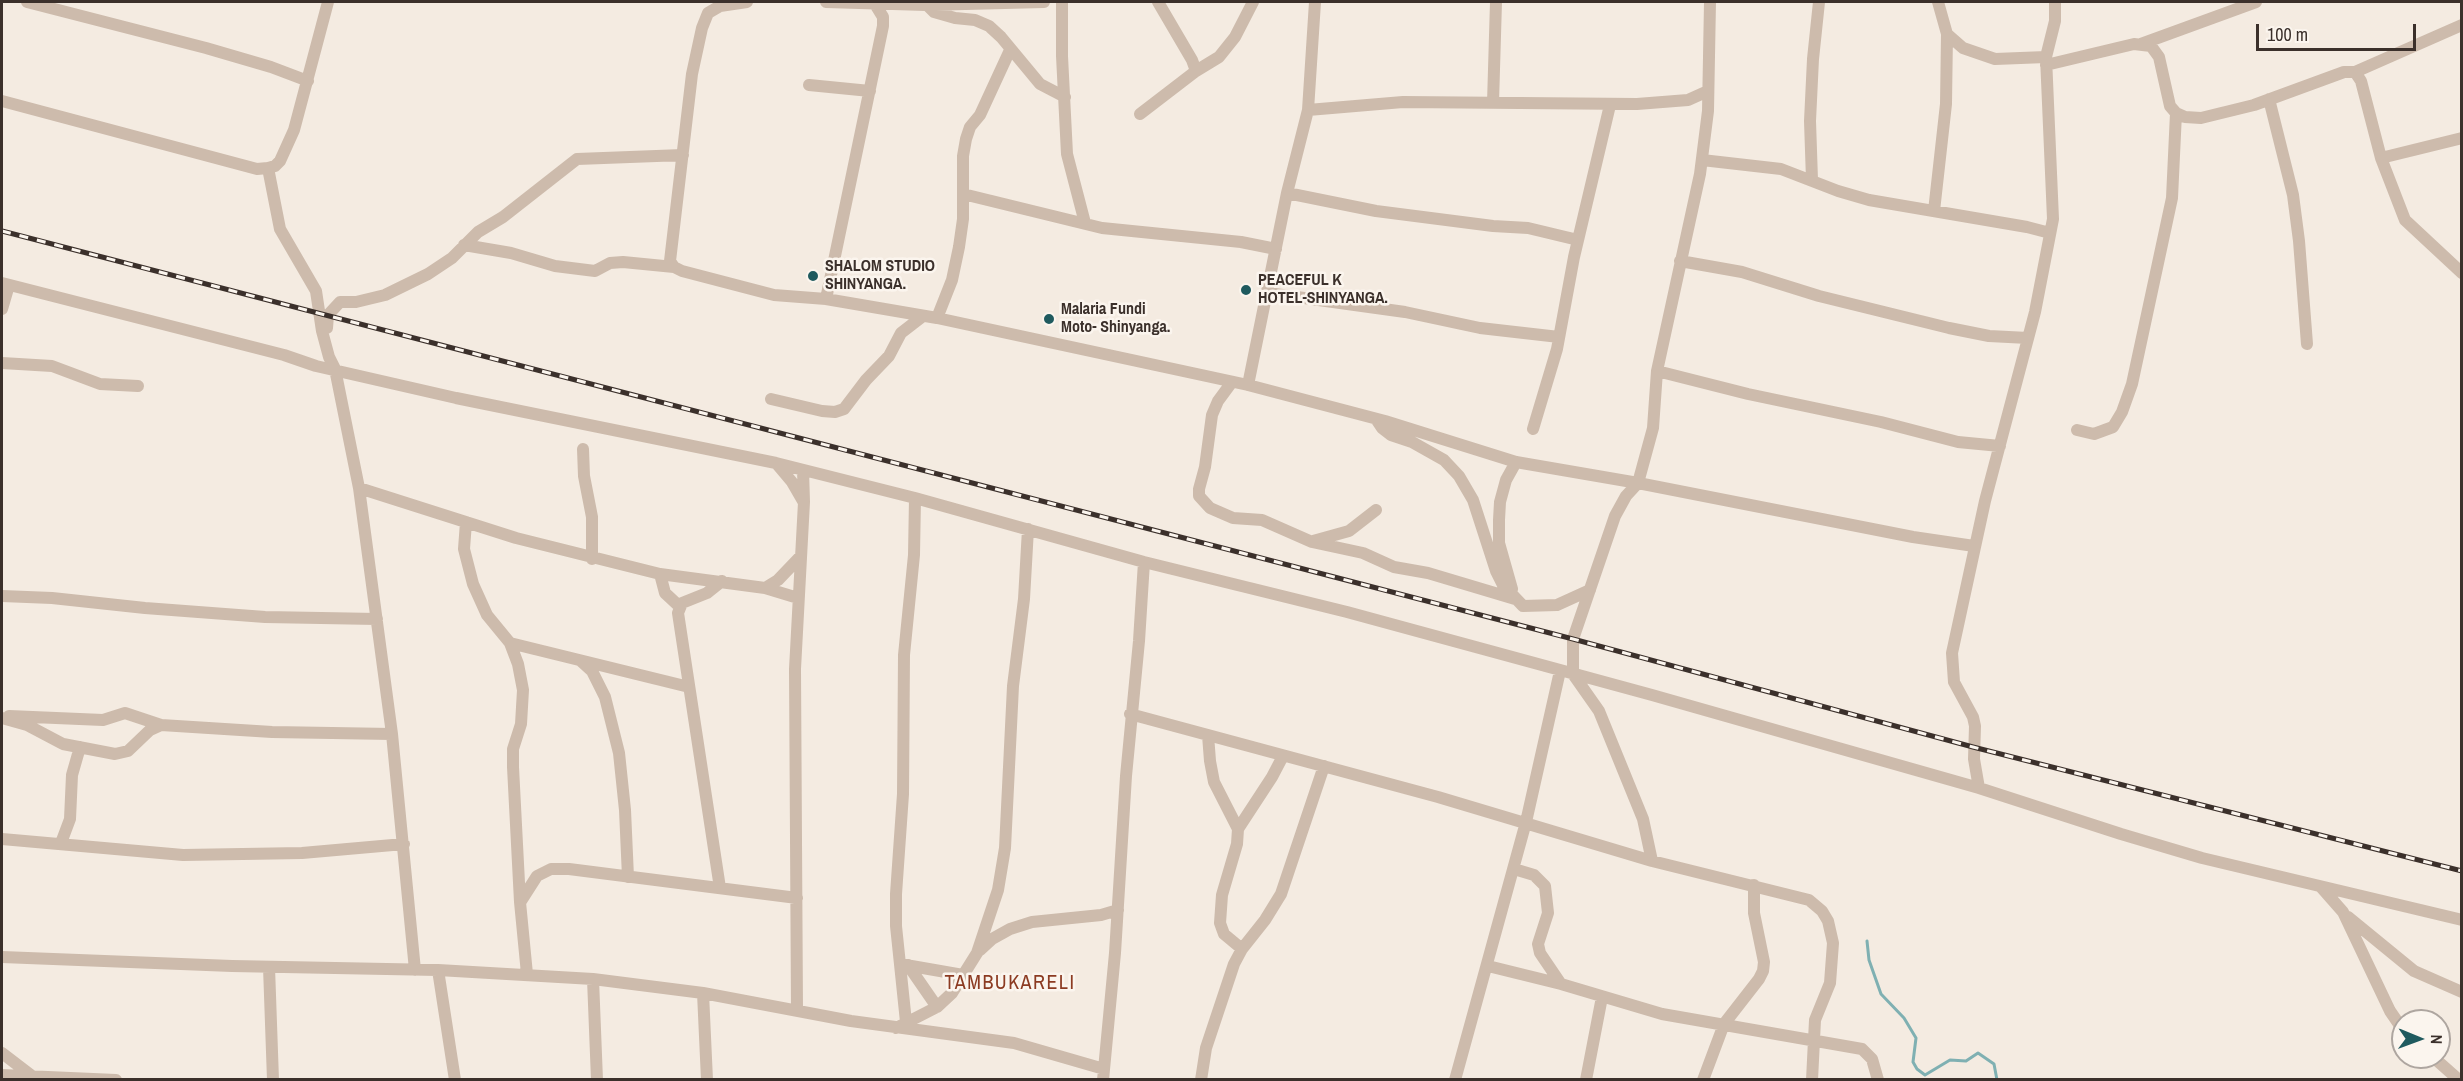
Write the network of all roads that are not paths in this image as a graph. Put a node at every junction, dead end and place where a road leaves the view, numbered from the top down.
1 (27, 2) edge
2 (328, 2) edge
3 (747, 2) edge
4 (826, 2) edge
5 (1044, 2) edge
6 (1062, 2) edge
7 (1158, 2) edge
8 (1253, 2) edge
9 (1315, 2) edge
10 (1496, 2) edge
11 (1710, 2) edge
12 (1819, 2) edge
13 (1938, 2) edge
14 (2055, 2) edge
15 (2256, 2) edge
16 (875, 4) junction
17 (926, 5) junction
18 (2462, 25) edge
19 (1947, 34) junction
20 (2141, 44) junction
21 (1010, 50) junction
22 (2046, 61) junction
23 (1196, 71) junction
24 (2355, 72) junction
25 (308, 81) junction
26 (809, 85) dead end
27 (870, 91) junction
28 (1708, 91) junction
29 (1065, 98) junction
30 (2269, 99) junction
31 (2, 101) edge
32 (1493, 103) junction
33 (1610, 105) junction
34 (1308, 110) junction
35 (2176, 113) junction
36 (1140, 114) dead end
37 (2462, 138) edge
38 (683, 155) junction
39 (2381, 158) junction
40 (1702, 160) junction
41 (268, 168) junction
42 (1812, 180) junction
43 (1287, 193) junction
44 (963, 194) junction
45 (1934, 212) junction
46 (1085, 223) junction
47 (2050, 233) junction
48 (1578, 240) junction
49 (464, 245) junction
50 (1276, 249) junction
51 (1680, 261) junction
52 (674, 267) junction
53 (2462, 273) edge
54 (5, 284) edge
55 (1268, 293) junction
56 (826, 299) junction
57 (2, 309) edge
58 (923, 316) junction
59 (937, 318) junction
60 (1559, 337) junction
61 (2028, 338) junction
62 (326, 344) junction
63 (2307, 344) dead end
64 (2, 363) edge
65 (335, 369) junction
66 (1657, 371) junction
67 (1232, 382) junction
68 (1248, 385) junction
69 (138, 386) dead end
70 (771, 399) dead end
71 (1377, 419) junction
72 (1533, 429) dead end
73 (2077, 430) dead end
74 (2000, 446) junction
75 (583, 449) dead end
76 (1516, 462) junction
77 (776, 463) junction
78 (803, 470) junction
79 (1638, 483) junction
80 (359, 488) junction
81 (915, 498) junction
82 (804, 502) junction
83 (1376, 510) dead end
84 (465, 522) junction
85 (1028, 529) junction
86 (1312, 542) junction
87 (1974, 546) junction
88 (800, 557) junction
89 (592, 559) junction
90 (1144, 562) junction
91 (660, 574) junction
92 (722, 581) junction
93 (765, 588) junction
94 (1590, 590) junction
95 (2, 596) edge
96 (798, 598) junction
97 (1515, 599) junction
98 (679, 606) junction
99 (377, 619) junction
100 (510, 643) junction
101 (581, 661) junction
102 (1560, 671) junction
103 (1573, 674) junction
104 (689, 687) junction
105 (1130, 714) junction
106 (2, 717) edge
107 (161, 725) junction
108 (392, 734) junction
109 (1208, 735) junction
110 (80, 747) junction
111 (1283, 756) junction
112 (1324, 766) junction
113 (1979, 788) junction
114 (1526, 822) junction
115 (1238, 829) junction
116 (2, 839) edge
117 (61, 843) junction
118 (404, 844) junction
119 (1652, 861) junction
120 (1514, 869) junction
121 (628, 877) junction
122 (1754, 885) junction
123 (2321, 887) junction
124 (720, 888) junction
125 (797, 898) junction
126 (520, 902) junction
127 (1119, 910) junction
128 (2343, 912) junction
129 (2462, 920) edge
130 (1242, 949) junction
131 (977, 953) junction
132 (2, 957) edge
133 (904, 964) junction
134 (1488, 966) junction
135 (269, 967) junction
136 (415, 970) junction
137 (438, 970) junction
138 (527, 974) junction
139 (963, 975) junction
140 (593, 979) junction
141 (1561, 984) junction
142 (2462, 992) edge
143 (703, 993) junction
144 (1602, 997) junction
145 (937, 1007) junction
146 (797, 1010) junction
147 (2391, 1012) edge
148 (1724, 1024) junction
149 (901, 1025) junction
150 (1814, 1040) junction
151 (2, 1053) edge
152 (2447, 1069) edge
153 (2, 1074) edge
154 (1104, 1074) edge
155 (33, 1078) edge
156 (97, 1079) edge
157 (1586, 1079) edge
158 (116, 1080) edge
159 (273, 1080) edge
160 (455, 1080) edge
161 (597, 1080) edge
162 (707, 1080) edge
163 (1201, 1080) edge
164 (1455, 1080) edge
165 (1703, 1080) edge
166 (1812, 1080) edge
167 (1878, 1080) edge
168 (2459, 1080) edge

1 - 25 street
2 - 25 street
3 - 38 street
4 - 16 street
5 - 17 street
6 - 29 street
7 - 23 street
8 - 23 street
9 - 34 street
10 - 32 street
11 - 28 street
12 - 42 street
13 - 19 street
14 - 22 street
15 - 20 street
16 - 17 street
16 - 27 street
17 - 21 street
18 - 24 street
19 - 22 street
19 - 45 street
20 - 22 street
20 - 35 street
21 - 29 street
21 - 44 street
22 - 47 street
23 - 36 street
24 - 30 street
24 - 39 street
25 - 41 street
26 - 27 street
27 - 56 street
28 - 33 street
28 - 40 street
29 - 46 street
30 - 35 street
30 - 63 street
31 - 41 street
32 - 33 street
32 - 34 street
33 - 48 street
34 - 43 street
35 - 73 street
37 - 39 street
38 - 49 street
38 - 52 street
39 - 53 street
40 - 42 street
40 - 51 street
41 - 62 street
42 - 45 street
43 - 48 street
43 - 50 street
44 - 46 street
44 - 59 street
45 - 47 street
46 - 50 street
47 - 61 street
48 - 60 street
49 - 52 street
49 - 62 street
50 - 55 street
51 - 61 street
51 - 66 street
52 - 56 street
54 - 57 street
54 - 65 street
55 - 60 street
55 - 68 street
56 - 58 street
58 - 59 street
58 - 70 street
59 - 67 street
60 - 72 street
61 - 74 street
62 - 65 street
64 - 69 street
65 - 77 street
65 - 80 street
66 - 74 street
66 - 79 street
67 - 68 street
67 - 86 street
68 - 71 street
71 - 76 street
71 - 97 street
74 - 87 street
75 - 89 street
76 - 79 street
76 - 97 street
77 - 78 street
77 - 82 street
78 - 81 street
78 - 82 street
79 - 87 street
79 - 94 street
80 - 84 street
80 - 99 street
81 - 85 street
81 - 133 street
82 - 88 street
83 - 86 street
84 - 89 street
84 - 100 street
85 - 90 street
85 - 131 street
86 - 97 street
87 - 113 street
88 - 93 street
88 - 96 street
89 - 91 street
90 - 102 street
90 - 105 street
91 - 92 street
91 - 98 street
92 - 93 street
92 - 98 street
93 - 96 street
94 - 97 street
94 - 103 street
95 - 99 street
96 - 125 street
98 - 104 street
99 - 108 street
100 - 101 street
100 - 126 street
101 - 104 street
101 - 121 street
102 - 103 street
102 - 114 street
103 - 113 street
103 - 119 street
104 - 124 street
105 - 109 street
105 - 127 street
106 - 107 street
106 - 110 street
107 - 108 street
107 - 110 street
108 - 118 street
109 - 111 street
109 - 115 street
110 - 117 street
111 - 112 street
111 - 115 street
112 - 114 street
112 - 130 street
113 - 123 street
114 - 119 street
114 - 120 street
115 - 130 street
116 - 117 street
117 - 118 street
118 - 136 street
119 - 122 street
120 - 134 street
120 - 141 street
121 - 124 street
121 - 126 street
122 - 148 street
122 - 150 street
123 - 128 street
123 - 129 street
124 - 125 street
125 - 146 street
126 - 138 street
127 - 131 street
127 - 154 street
128 - 142 street
128 - 147 street
130 - 163 street
131 - 139 street
132 - 135 street
133 - 139 street
133 - 145 street
133 - 149 street
134 - 141 street
134 - 164 street
135 - 136 street
135 - 159 street
136 - 137 street
137 - 138 street
137 - 160 street
138 - 140 street
139 - 145 street
140 - 143 street
140 - 161 street
141 - 144 street
143 - 146 street
143 - 162 street
144 - 148 street
144 - 157 street
145 - 149 street
146 - 149 street
148 - 150 street
148 - 165 street
149 - 154 street
150 - 166 street
150 - 167 street
151 - 155 street
152 - 168 street
153 - 155 street
155 - 156 street
156 - 158 street

